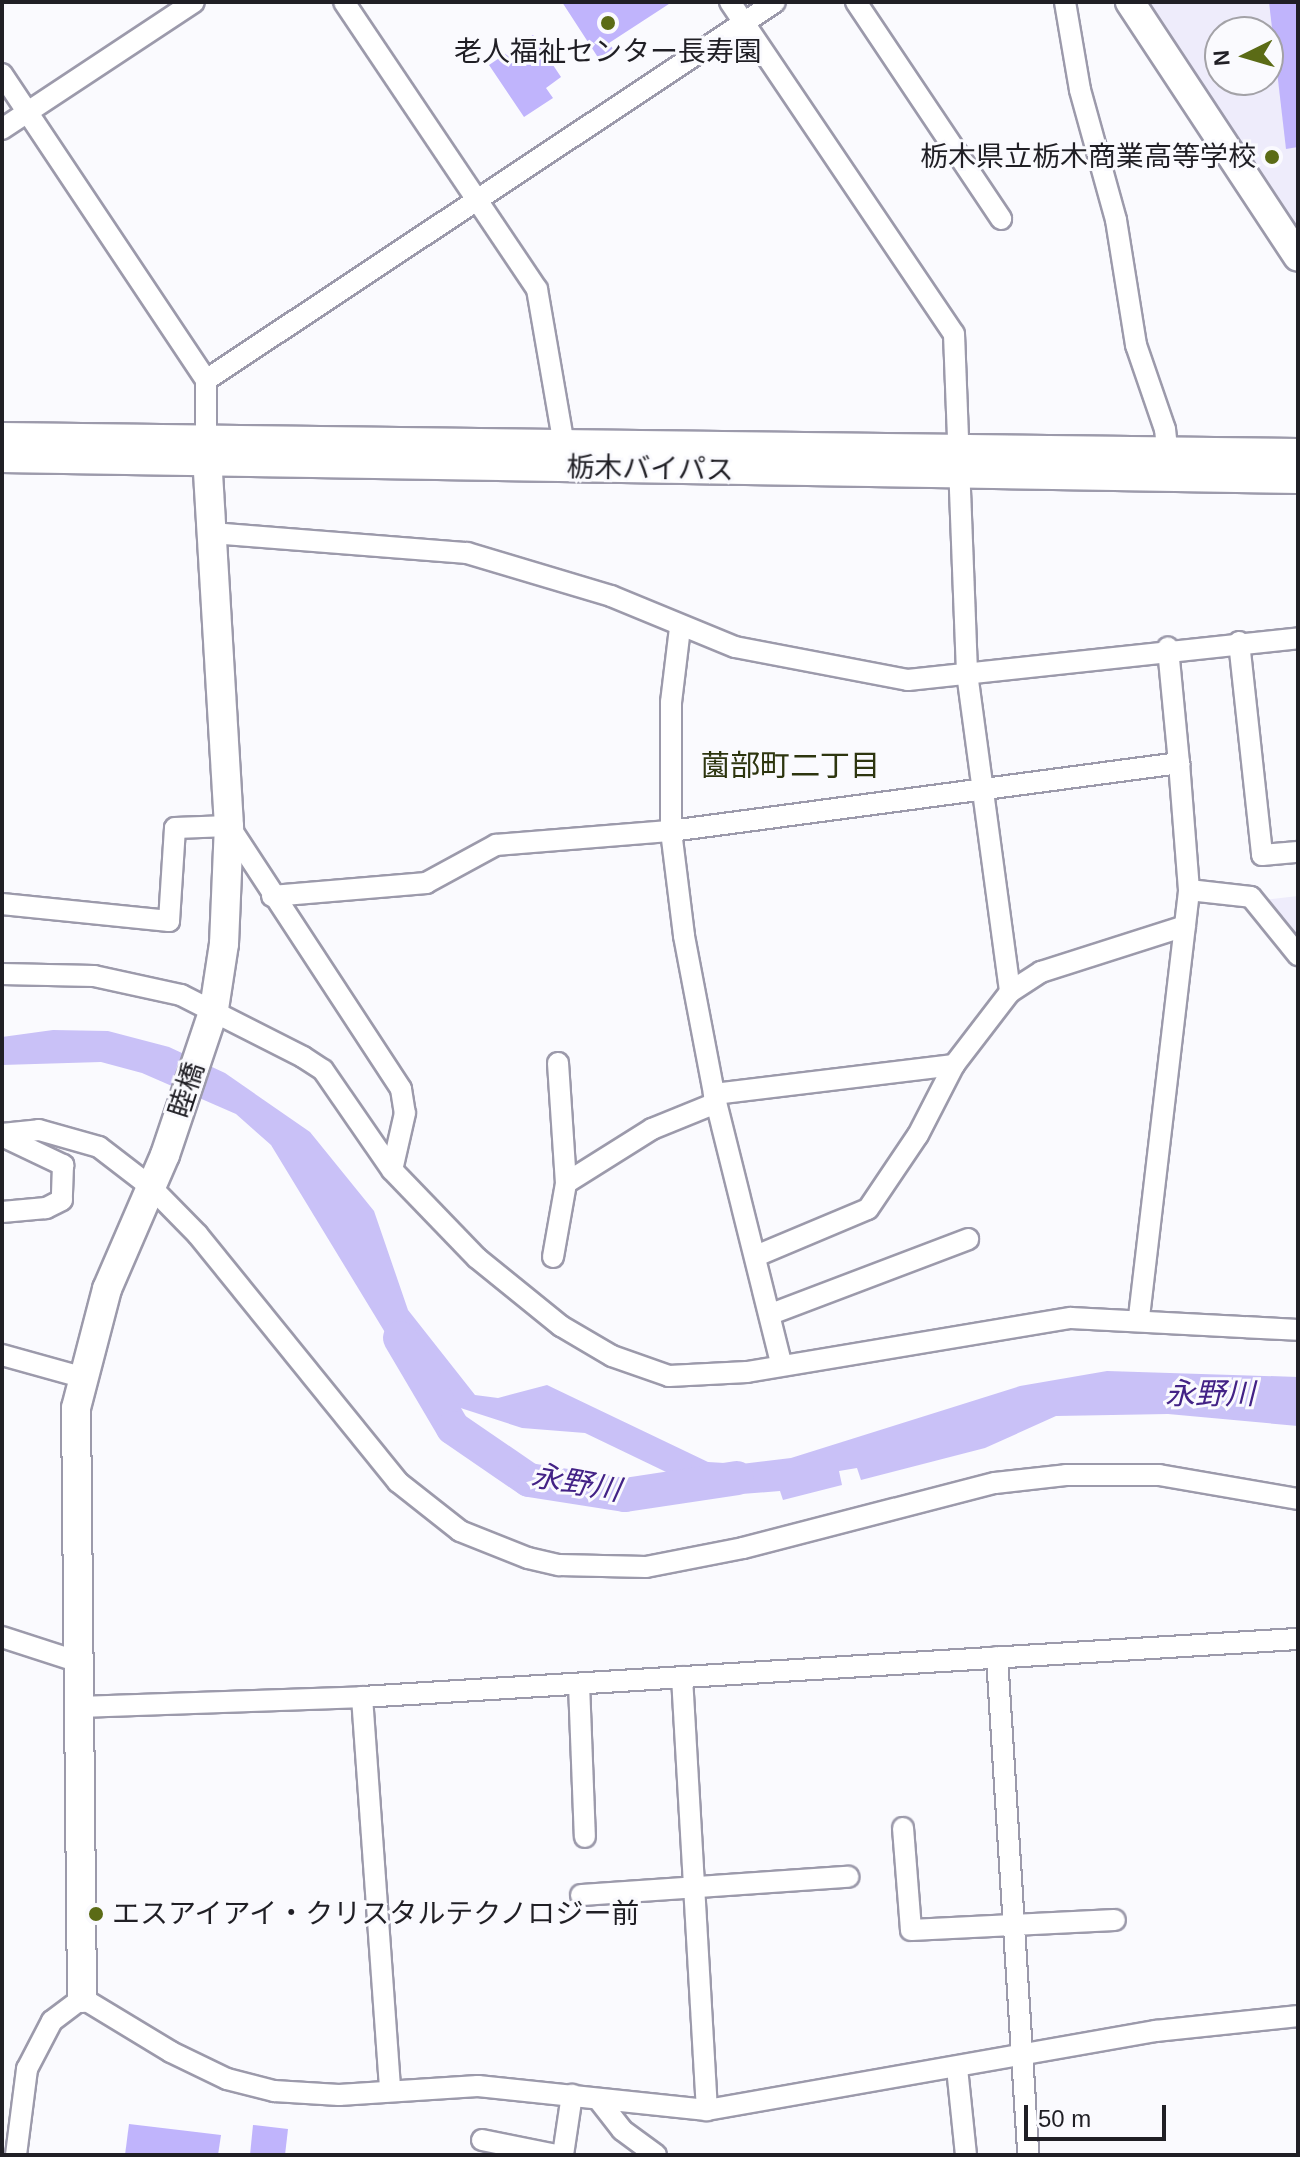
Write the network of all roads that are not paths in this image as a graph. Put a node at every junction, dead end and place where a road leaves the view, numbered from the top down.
1 (194, 2) edge
2 (344, 2) edge
3 (730, 2) edge
4 (775, 2) edge
5 (856, 2) edge
6 (1065, 2) edge
7 (1130, 2) edge
8 (744, 22) junction
9 (2, 74) edge
10 (27, 111) junction
11 (2, 129) edge
12 (476, 200) junction
13 (1001, 219) dead end
14 (1298, 257) edge
15 (206, 380) junction
16 (2, 437) edge
17 (564, 445) junction
18 (206, 452) junction
19 (1298, 453) edge
20 (2, 458) edge
21 (961, 463) junction
22 (1169, 464) junction
23 (1298, 479) edge
24 (212, 533) junction
25 (680, 628) junction
26 (1298, 638) edge
27 (1239, 642) junction
28 (1168, 648) junction
29 (967, 673) junction
30 (1179, 763) junction
31 (982, 787) junction
32 (229, 826) junction
33 (671, 831) junction
34 (1298, 852) edge
35 (1189, 890) junction
36 (272, 896) junction
37 (2, 904) edge
38 (1185, 926) junction
39 (1298, 955) edge
40 (2, 974) edge
41 (1010, 992) junction
42 (212, 1017) junction
43 (558, 1063) dead end
44 (954, 1065) junction
45 (715, 1099) junction
46 (2, 1135) edge
47 (392, 1170) junction
48 (566, 1183) junction
49 (151, 1187) junction
50 (2, 1212) edge
51 (968, 1239) dead end
52 (756, 1256) junction
53 (553, 1257) dead end
54 (771, 1314) junction
55 (1139, 1317) junction
56 (1298, 1330) edge
57 (2, 1355) edge
58 (781, 1363) junction
59 (81, 1377) junction
60 (1298, 1499) edge
61 (2, 1637) edge
62 (1298, 1639) edge
63 (997, 1657) junction
64 (82, 1663) junction
65 (682, 1677) junction
66 (579, 1684) junction
67 (362, 1697) junction
68 (82, 1707) junction
69 (903, 1828) dead end
70 (585, 1837) dead end
71 (848, 1877) dead end
72 (694, 1887) junction
73 (581, 1895) dead end
74 (1115, 1920) dead end
75 (1013, 1925) junction
76 (82, 1998) junction
77 (1298, 2016) edge
78 (1020, 2057) junction
79 (957, 2068) junction
80 (390, 2091) junction
81 (572, 2095) junction
82 (598, 2099) junction
83 (707, 2110) junction
84 (482, 2140) dead end
85 (16, 2155) edge
86 (556, 2155) edge
87 (563, 2155) edge
88 (656, 2155) edge
89 (966, 2155) edge
90 (1028, 2155) edge

1 - 10 street
2 - 12 street
3 - 8 street
4 - 8 street
5 - 13 street
6 - 22 street
7 - 14 main road
8 - 12 street
8 - 21 street
9 - 10 street
10 - 11 street
10 - 15 street
12 - 15 street
12 - 17 street
15 - 18 street
16 - 18 main road, 栃木バイパス
17 - 18 main road, 栃木バイパス
17 - 21 main road, 栃木バイパス
18 - 20 main road, 栃木バイパス
18 - 21 main road, 栃木バイパス
18 - 24 main road, 睦橋
19 - 22 main road, 栃木バイパス
21 - 22 main road, 栃木バイパス
21 - 29 street
22 - 23 main road, 栃木バイパス
24 - 25 street
24 - 32 main road, 睦橋
25 - 29 street
25 - 33 street
26 - 27 street
27 - 28 street
27 - 34 street
28 - 29 street
28 - 30 street
29 - 31 street
30 - 31 street
30 - 35 street
31 - 33 street
31 - 41 street
32 - 36 street
32 - 37 street
32 - 42 main road, 睦橋
33 - 36 street
33 - 45 street
35 - 38 street
35 - 39 street
36 - 47 street
38 - 41 street
38 - 55 street
40 - 42 street
41 - 44 street
42 - 47 street
42 - 49 main road, 睦橋
43 - 48 street
44 - 45 street
44 - 52 street
45 - 48 street
45 - 52 street
46 - 49 street
46 - 50 street
47 - 58 street
48 - 53 street
49 - 59 main road, 睦橋
49 - 60 street
51 - 54 street
52 - 54 street
54 - 58 street
55 - 56 street
55 - 58 street
57 - 59 street
59 - 64 main road, 睦橋
61 - 64 street
62 - 63 street
63 - 65 street
63 - 75 street
64 - 68 main road, 睦橋
65 - 66 street
65 - 72 street
66 - 67 street
66 - 70 street
67 - 68 street
67 - 80 street
68 - 76 main road, 睦橋
69 - 75 street
71 - 72 street
72 - 73 street
72 - 83 street
74 - 75 street
75 - 78 street
76 - 80 street
76 - 85 street
77 - 78 street
78 - 79 street
78 - 90 street
79 - 83 street
79 - 89 street
80 - 81 street
81 - 82 street
81 - 87 street
82 - 83 street
82 - 88 street
84 - 86 street

